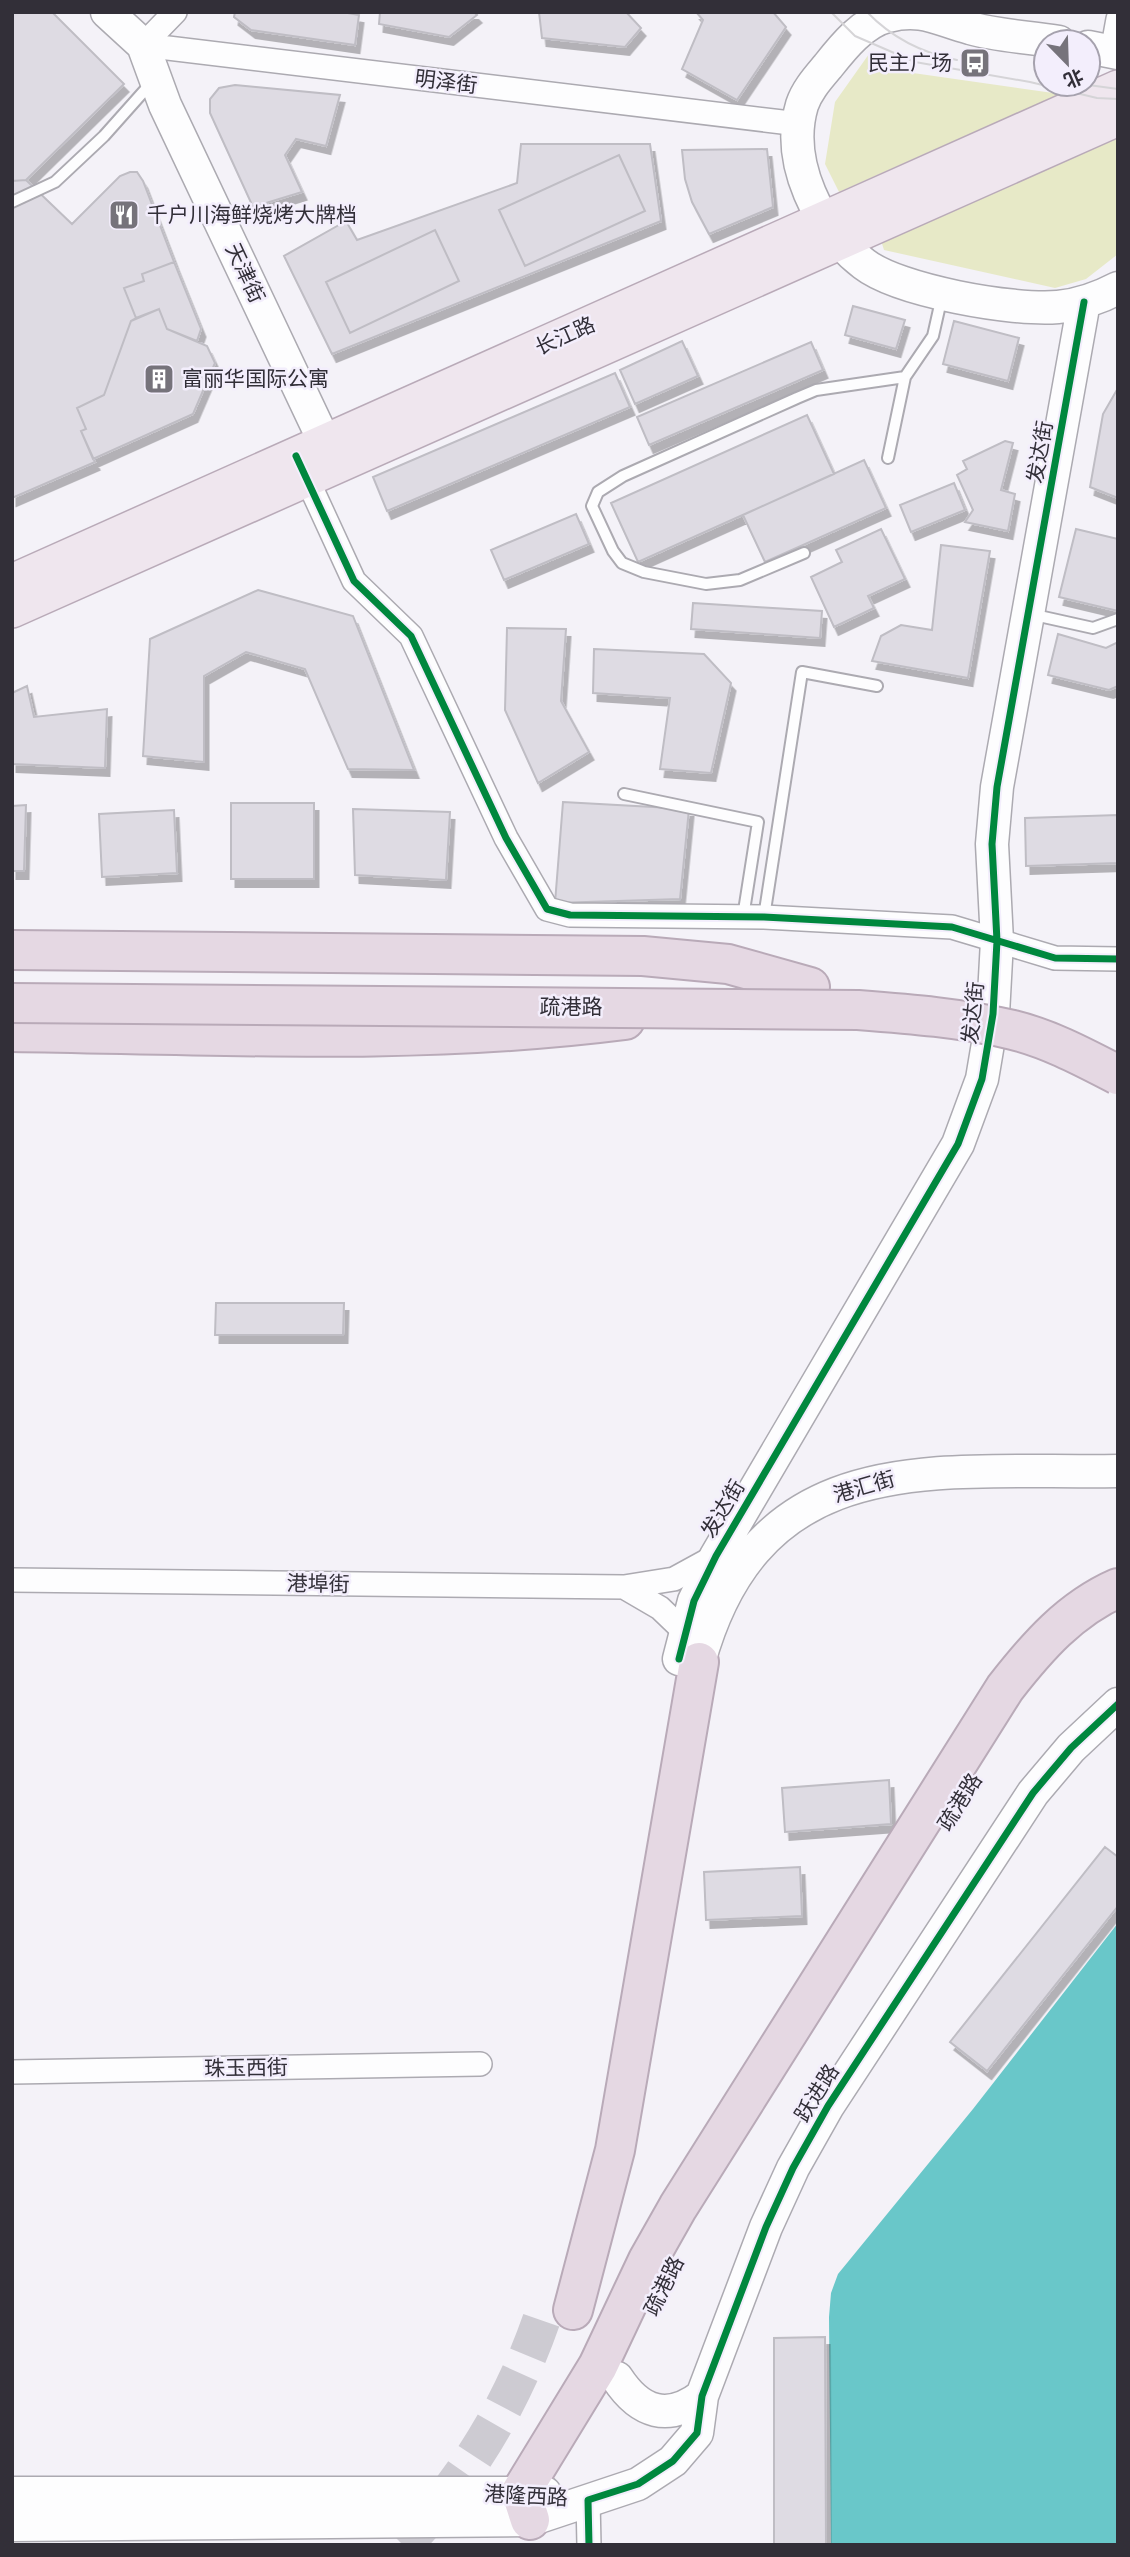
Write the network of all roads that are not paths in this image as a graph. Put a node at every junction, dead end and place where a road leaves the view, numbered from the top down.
1 (107, 12) edge
2 (176, 12) edge
3 (928, 12) edge
4 (860, 19) edge
5 (1118, 19) edge
6 (1032, 38) edge
7 (143, 45) junction
8 (1106, 51) edge
9 (155, 79) junction
10 (1118, 88) edge
11 (1118, 118) edge
12 (799, 124) junction
13 (12, 202) edge
14 (831, 231) junction
15 (1118, 288) edge
16 (942, 293) junction
17 (1084, 302) junction
18 (905, 377) junction
19 (888, 458) dead end
20 (316, 461) junction
21 (804, 554) dead end
22 (12, 582) edge
23 (12, 610) edge
24 (1030, 614) junction
25 (1118, 619) edge
26 (877, 686) dead end
27 (624, 794) dead end
28 (754, 917) junction
29 (997, 941) junction
30 (12, 950) edge
31 (1118, 959) edge
32 (12, 981) edge
33 (810, 987) junction
34 (12, 1003) edge
35 (719, 1009) junction
36 (12, 1032) edge
37 (1118, 1047) edge
38 (1118, 1075) edge
39 (1118, 1452) edge
40 (1118, 1471) edge
41 (757, 1522) junction
42 (716, 1556) junction
43 (12, 1580) edge
44 (624, 1587) junction
45 (1118, 1588) edge
46 (1118, 1612) edge
47 (688, 1651) junction
48 (1118, 1704) edge
49 (790, 2050) junction
50 (480, 2064) dead end
51 (12, 2072) edge
52 (560, 2307) tunnel mouth
53 (617, 2378) junction
54 (702, 2396) junction
55 (12, 2493) edge
56 (588, 2501) junction
57 (533, 2502) junction
58 (12, 2525) edge
59 (589, 2545) edge

1 - 7 street
2 - 7 street
3 - 4 street
3 - 6 street
4 - 12 street
5 - 8 street
7 - 9 street, 天津街
7 - 12 street, 明泽街
9 - 13 lane
9 - 20 street, 天津街
10 - 14 main road, 长江路
11 - 14 main road, 长江路
12 - 14 street
14 - 16 street
14 - 20 main road, 长江路
15 - 17 street
16 - 17 street
16 - 18 lane
17 - 24 street, 发达街
18 - 19 lane
18 - 21 lane
20 - 22 main road, 长江路
20 - 23 main road, 长江路
20 - 28 street
24 - 25 lane
24 - 29 street, 发达街
26 - 28 lane
27 - 28 lane
28 - 29 street
29 - 31 street
29 - 41 street, 发达街
30 - 33 highway
32 - 33 highway, 疏港路
33 - 37 highway, 疏港路
34 - 35 highway, 疏港路, bridge
35 - 36 highway, bridge
35 - 38 highway, 疏港路, bridge
39 - 41 street, 港汇街
40 - 41 street, 港汇街
41 - 42 street, 发达街
41 - 47 street, 港汇街
42 - 44 street, 港埠街
42 - 47 street, 发达街
43 - 44 street, 港埠街
44 - 47 street
45 - 49 highway
46 - 49 highway, 疏港路
47 - 52 highway
48 - 54 street, 跃进路
49 - 53 highway, 疏港路
49 - 57 highway, 疏港路
50 - 51 street, 珠玉西街
53 - 54 street
53 - 57 highway, 疏港路
54 - 56 street, 跃进路
55 - 57 street, 港隆西路
56 - 57 street, 港隆西路
56 - 59 street
57 - 58 street, 港隆西路

